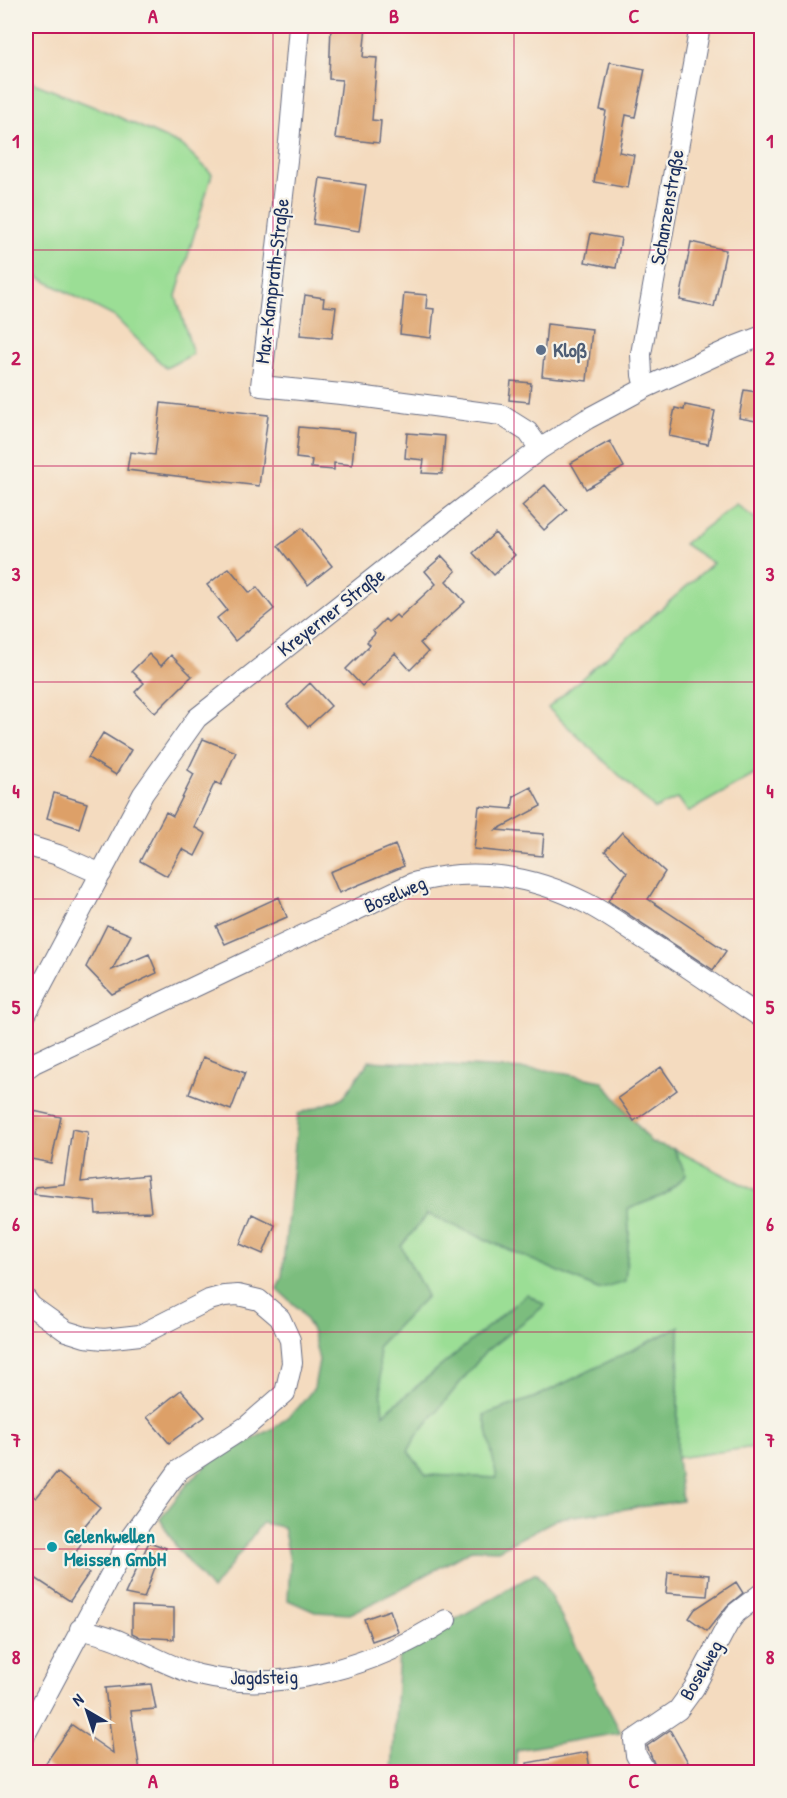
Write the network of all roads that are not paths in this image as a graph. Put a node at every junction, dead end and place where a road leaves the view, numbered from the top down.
1 (299, 26) edge
2 (700, 26) edge
3 (762, 336) edge
4 (645, 388) junction
5 (540, 449) junction
6 (26, 845) edge
7 (101, 874) junction
8 (26, 1014) edge
9 (762, 1018) edge
10 (26, 1069) edge
11 (26, 1299) edge
12 (762, 1593) edge
13 (446, 1620) dead end
14 (80, 1629) junction
15 (26, 1732) edge
16 (646, 1773) edge

1 - 5 street, Max-Kamprath-Straße
2 - 4 street, Schanzenstraße
3 - 4 street, Kreyerner Straße
4 - 5 street, Kreyerner Straße
5 - 7 street, Kreyerner Straße
6 - 7 street
7 - 8 street, Kreyerner Straße
9 - 10 street, Boselweg
11 - 14 street
12 - 16 street, Boselweg
13 - 14 street, Jagdsteig
14 - 15 street

